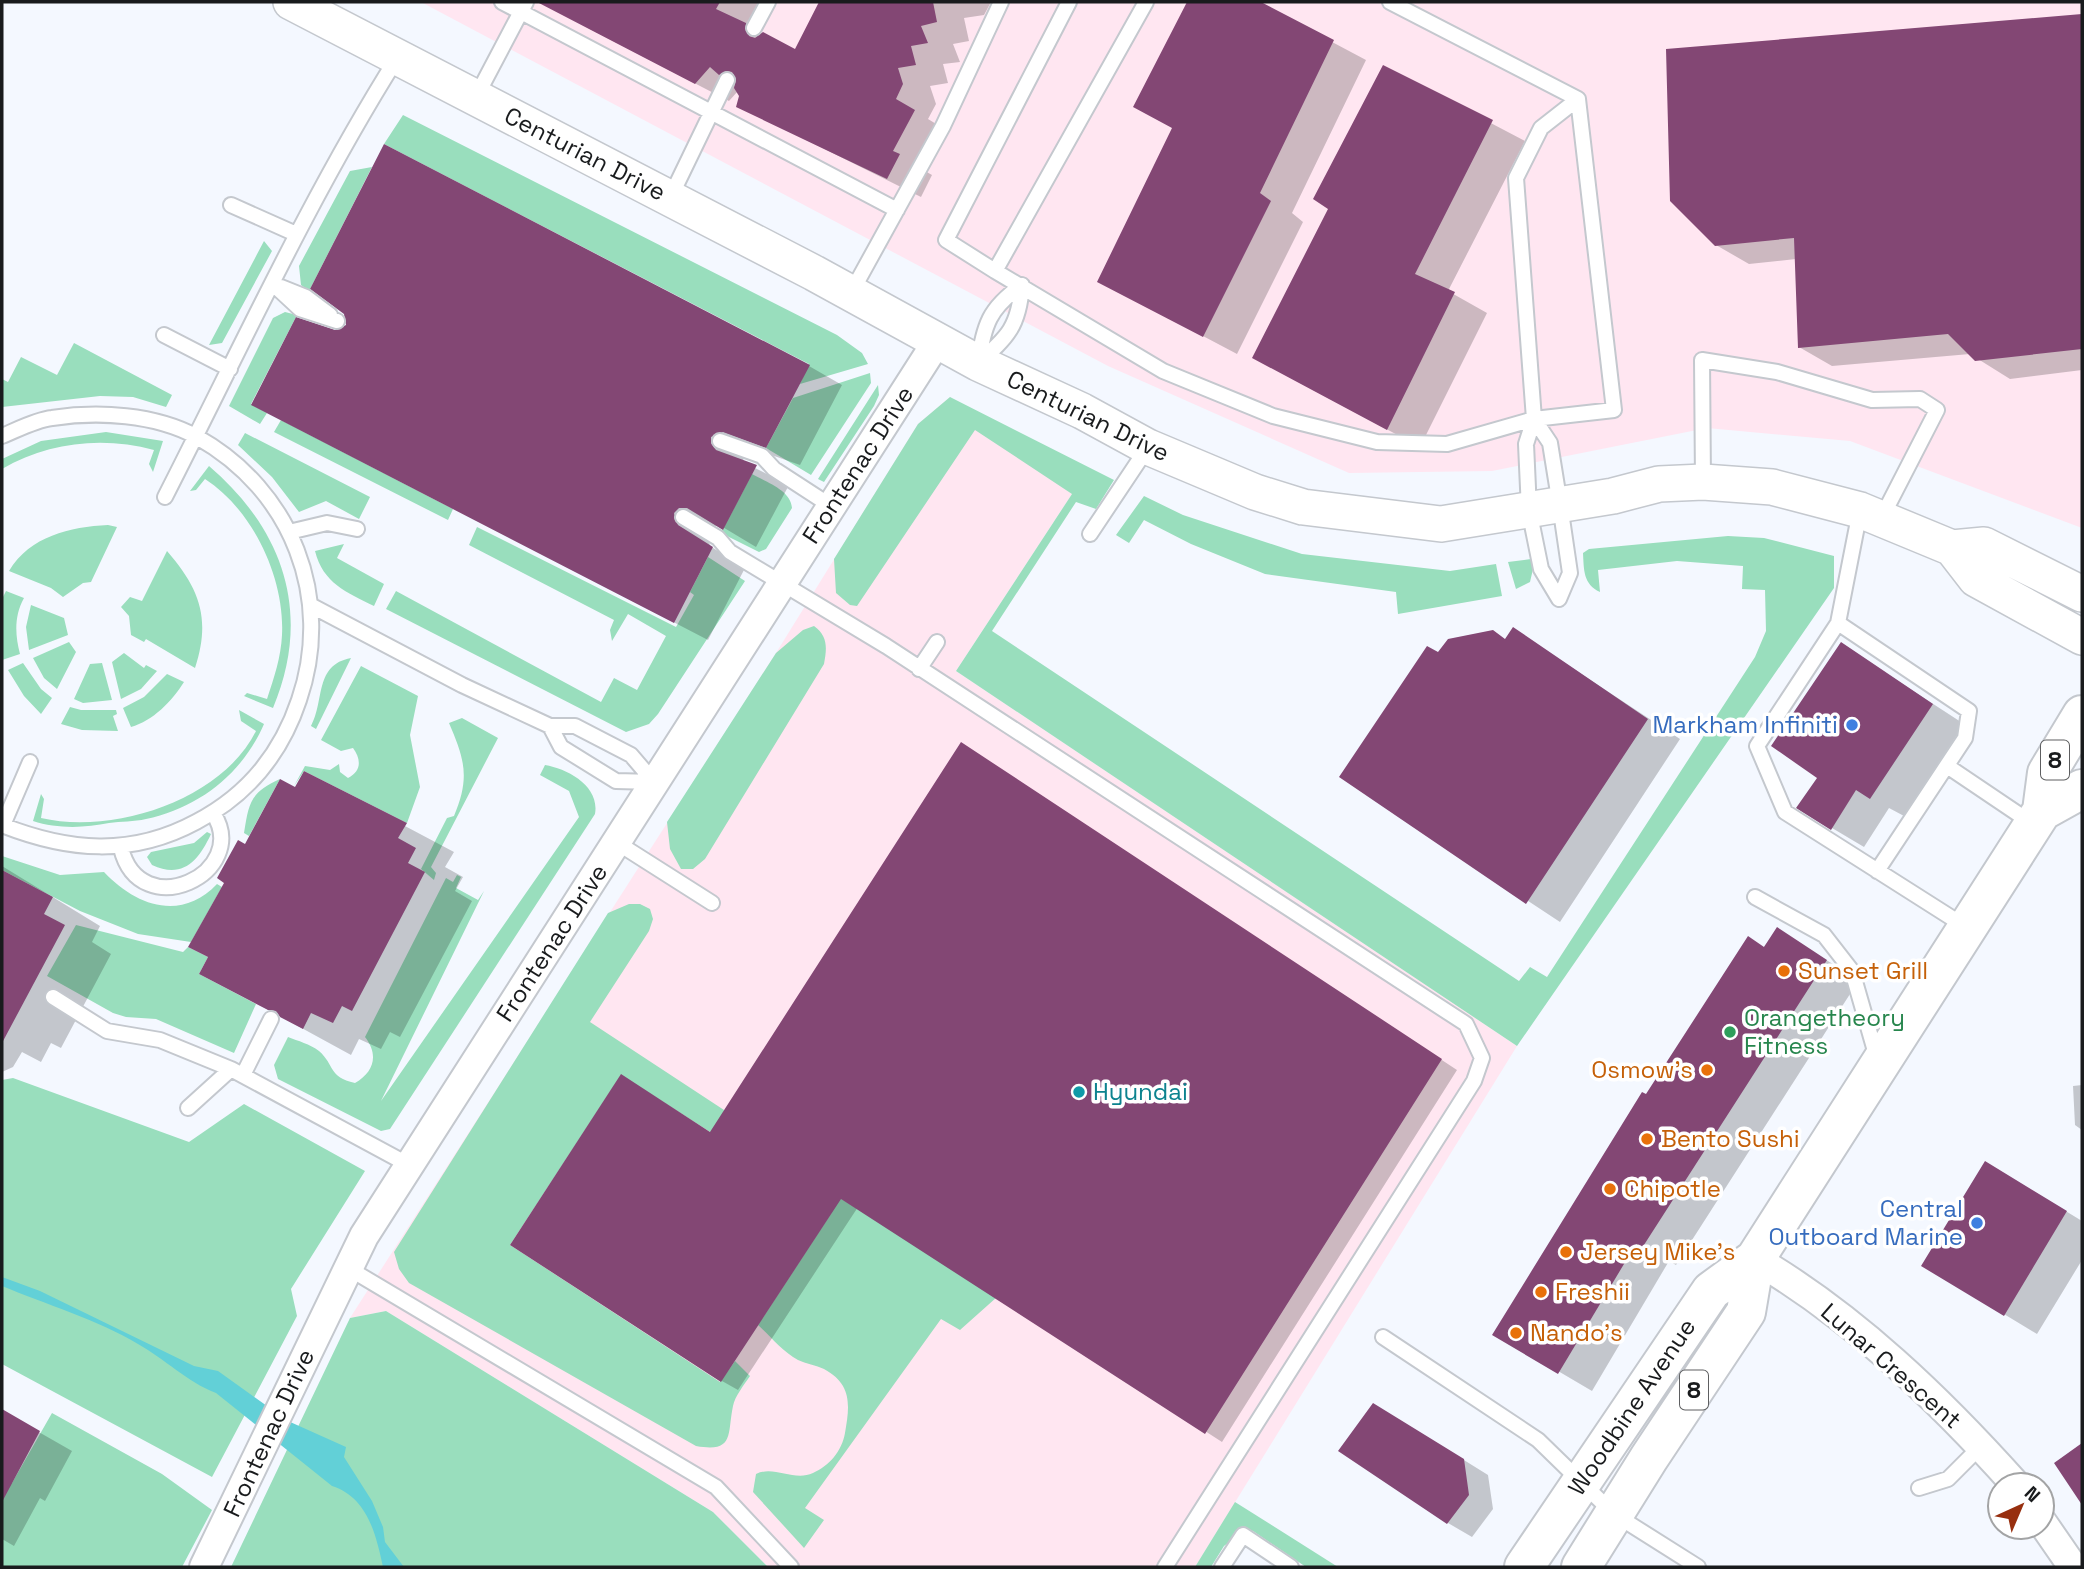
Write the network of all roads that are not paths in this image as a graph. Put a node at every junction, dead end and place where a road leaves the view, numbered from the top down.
1 (291, 2) edge
2 (502, 2) edge
3 (768, 2) edge
4 (1001, 2) edge
5 (1069, 2) edge
6 (1146, 2) edge
7 (1390, 2) edge
8 (524, 7) edge
9 (754, 28) dead end
10 (398, 57) junction
11 (727, 80) dead end
12 (476, 97) junction
13 (1578, 99) junction
14 (712, 113) junction
15 (670, 198) junction
16 (231, 205) dead end
17 (897, 210) junction
18 (296, 234) junction
19 (995, 271) junction
20 (1022, 285) junction
21 (850, 293) junction
22 (164, 335) dead end
23 (938, 340) junction
24 (978, 363) junction
25 (230, 369) junction
26 (1534, 419) junction
27 (2, 436) edge
28 (196, 437) junction
29 (720, 442) dead end
30 (1148, 447) junction
31 (1703, 482) junction
32 (165, 497) dead end
33 (831, 506) junction
34 (1545, 507) junction
35 (1871, 513) junction
36 (682, 517) dead end
37 (357, 529) dead end
38 (289, 532) junction
39 (1090, 534) dead end
40 (1952, 548) junction
41 (782, 584) junction
42 (2082, 594) edge
43 (312, 606) junction
44 (1838, 623) junction
45 (2082, 637) edge
46 (937, 642) dead end
47 (919, 669) junction
48 (2082, 715) edge
49 (550, 726) junction
50 (30, 762) dead end
51 (1947, 766) junction
52 (654, 782) junction
53 (2082, 789) edge
54 (213, 813) junction
55 (2038, 818) junction
56 (2, 825) edge
57 (616, 842) junction
58 (121, 848) junction
59 (1877, 871) junction
60 (1755, 897) dead end
61 (712, 903) dead end
62 (1968, 927) junction
63 (53, 997) dead end
64 (271, 1019) dead end
65 (1879, 1065) junction
66 (237, 1072) junction
67 (188, 1108) dead end
68 (409, 1165) junction
69 (1755, 1259) junction
70 (348, 1268) junction
71 (1382, 1337) dead end
72 (1981, 1446) junction
73 (2003, 1471) edge
74 (1581, 1482) junction
75 (1919, 1488) dead end
76 (1614, 1514) junction
77 (2055, 1541) edge
78 (204, 1567) edge
79 (791, 1567) edge
80 (1166, 1567) edge
81 (1222, 1567) edge
82 (1292, 1567) edge
83 (1524, 1567) edge
84 (1581, 1567) edge
85 (1698, 1567) edge
86 (2073, 1567) edge

1 - 10 street, Centurian Drive
2 - 8 lane
3 - 9 lane
4 - 17 lane
5 - 19 lane
6 - 19 lane
7 - 13 lane
8 - 12 lane
8 - 14 lane
10 - 12 street, Centurian Drive
10 - 18 lane
11 - 14 lane
12 - 15 street, Centurian Drive
13 - 26 lane
13 - 26 lane
14 - 15 lane
14 - 17 lane
15 - 21 street, Centurian Drive
16 - 18 lane
17 - 21 lane
18 - 25 lane
19 - 20 lane
20 - 24 lane
20 - 24 lane
20 - 26 lane
21 - 23 street, Centurian Drive
22 - 25 lane
23 - 24 street, Centurian Drive
23 - 33 street, Frontenac Drive
24 - 30 street, Centurian Drive
25 - 28 lane
26 - 34 lane
26 - 34 lane
27 - 28 lane
28 - 32 lane
28 - 38 lane
29 - 33 lane
30 - 34 street, Centurian Drive
30 - 39 lane
31 - 34 street, Centurian Drive
31 - 35 street, Centurian Drive
31 - 35 lane
33 - 41 street, Frontenac Drive
34 - 34 lane
35 - 40 street, Centurian Drive
35 - 44 lane
36 - 41 lane
37 - 38 lane
38 - 43 lane
40 - 42 street, Centurian Drive
40 - 45 street, Centurian Drive
41 - 47 lane
41 - 52 street, Frontenac Drive
43 - 49 lane
43 - 54 lane
44 - 51 lane
44 - 59 lane
46 - 47 lane
47 - 80 lane
48 - 55 main road, Woodbine Avenue / 8
49 - 52 lane
49 - 52 lane
50 - 56 lane
51 - 55 lane
51 - 59 lane
52 - 57 street, Frontenac Drive
53 - 55 main road, Woodbine Avenue / 8
54 - 58 lane
54 - 58 lane
55 - 62 main road, Woodbine Avenue / 8
56 - 58 lane
57 - 61 lane
57 - 68 street, Frontenac Drive
59 - 62 lane
60 - 65 lane
62 - 65 main road, Woodbine Avenue / 8
63 - 66 lane
64 - 66 lane
65 - 69 main road, Woodbine Avenue / 8
66 - 67 lane
66 - 68 lane
68 - 70 street, Frontenac Drive
69 - 72 street, Lunar Crescent
69 - 74 main road, Woodbine Avenue / 8
69 - 76 main road, Woodbine Avenue / 8
70 - 78 street, Frontenac Drive
70 - 79 lane
71 - 74 lane
72 - 73 street, Lunar Crescent
72 - 75 lane
74 - 76 lane
74 - 83 main road, Woodbine Avenue / 8
76 - 84 main road, Woodbine Avenue / 8
76 - 85 lane
77 - 86 street
81 - 82 lane

